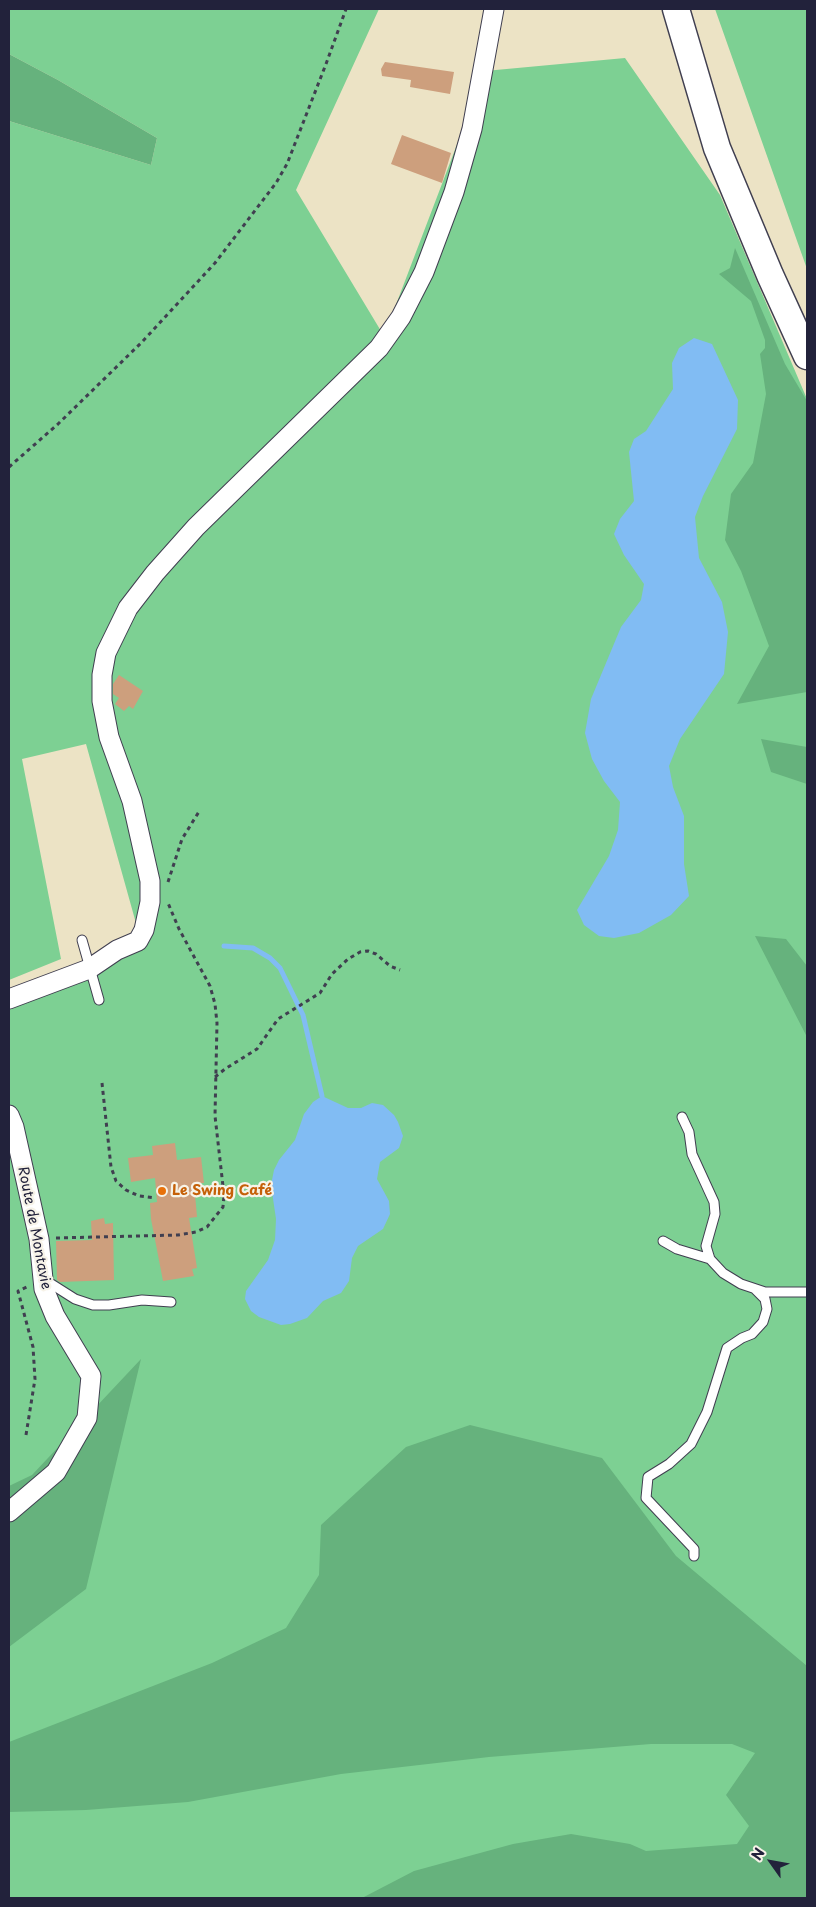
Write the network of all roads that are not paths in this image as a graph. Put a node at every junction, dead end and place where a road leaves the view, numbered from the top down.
1 (494, 9) edge
2 (676, 9) edge
3 (807, 356) edge
4 (82, 940) dead end
5 (89, 969) junction
6 (9, 999) edge
7 (100, 1000) dead end
8 (9, 1115) edge
9 (682, 1118) dead end
10 (663, 1241) dead end
11 (710, 1259) junction
12 (43, 1279) junction
13 (755, 1289) junction
14 (807, 1292) edge
15 (171, 1302) dead end
16 (9, 1512) edge
17 (694, 1556) dead end

1 - 5 street
2 - 3 street
4 - 5 lane
5 - 6 street
5 - 7 lane
8 - 12 street, Route de Montavie
9 - 11 lane
10 - 11 lane
11 - 13 lane
12 - 15 lane
12 - 16 street, Route de Montavie
13 - 14 lane
13 - 17 lane

